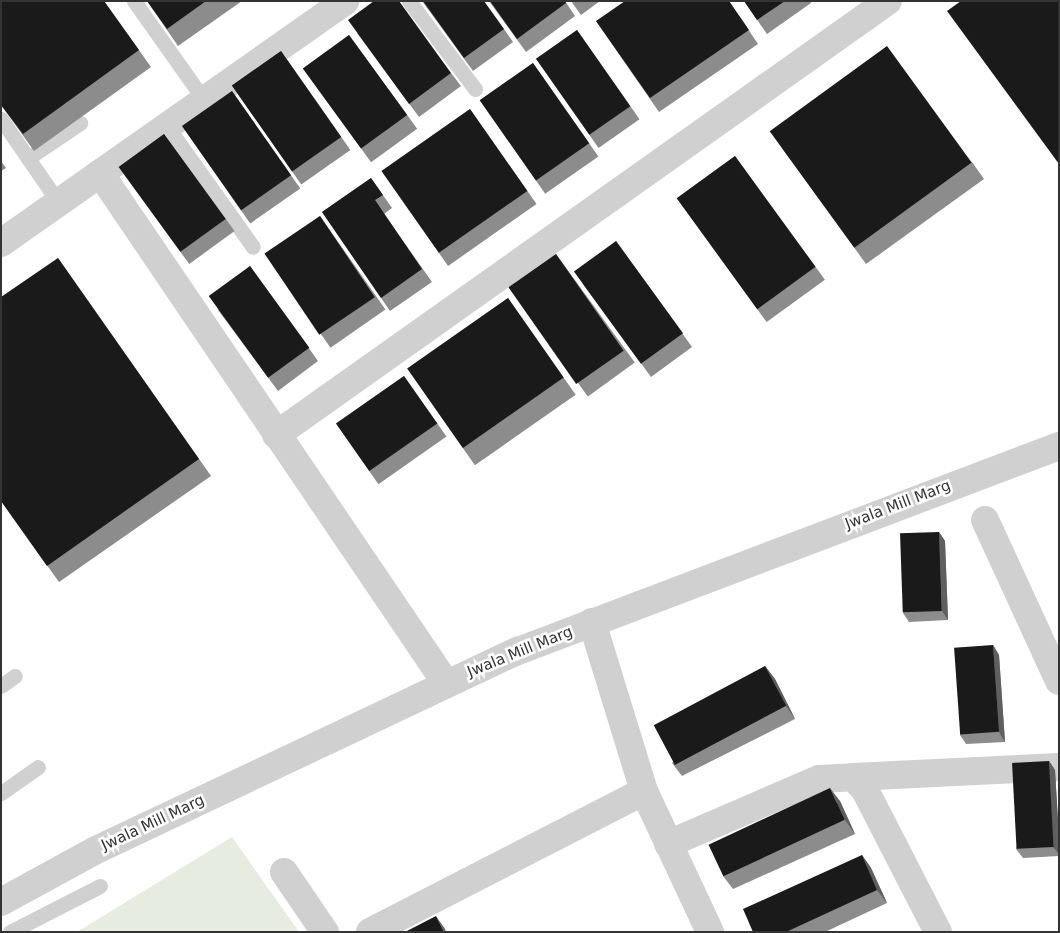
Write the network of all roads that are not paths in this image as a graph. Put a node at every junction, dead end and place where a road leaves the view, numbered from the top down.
1 (134, 1) edge
2 (345, 1) edge
3 (409, 1) edge
4 (888, 1) edge
5 (475, 89) dead end
6 (204, 100) junction
7 (1, 119) edge
8 (80, 123) dead end
9 (167, 126) junction
10 (28, 158) junction
11 (100, 173) junction
12 (59, 203) junction
13 (1, 243) edge
14 (253, 247) dead end
15 (276, 435) junction
16 (1059, 446) edge
17 (985, 520) dead end
18 (592, 622) junction
19 (15, 676) dead end
20 (1059, 681) edge
21 (446, 682) junction
22 (1, 686) edge
23 (38, 767) dead end
24 (1059, 767) edge
25 (853, 777) junction
26 (644, 791) junction
27 (1, 794) edge
28 (668, 844) junction
29 (284, 872) dead end
30 (100, 886) dead end
31 (1, 902) edge
32 (10, 932) edge
33 (325, 932) edge
34 (370, 932) edge
35 (710, 932) edge
36 (938, 932) edge

1 - 6 lane
2 - 6 street
3 - 5 lane
4 - 15 street
6 - 9 street
7 - 10 lane
8 - 10 lane
9 - 11 street
9 - 14 lane
10 - 12 lane
11 - 12 street
11 - 15 street
12 - 13 street
15 - 21 street
16 - 18 street, Jwala Mill Marg
17 - 20 street
18 - 21 street, Jwala Mill Marg
18 - 26 street
19 - 22 lane
21 - 31 street, Jwala Mill Marg
23 - 27 lane
24 - 25 street
25 - 28 street
25 - 36 street
26 - 28 street
26 - 34 street
28 - 35 street
29 - 33 street
30 - 32 lane

